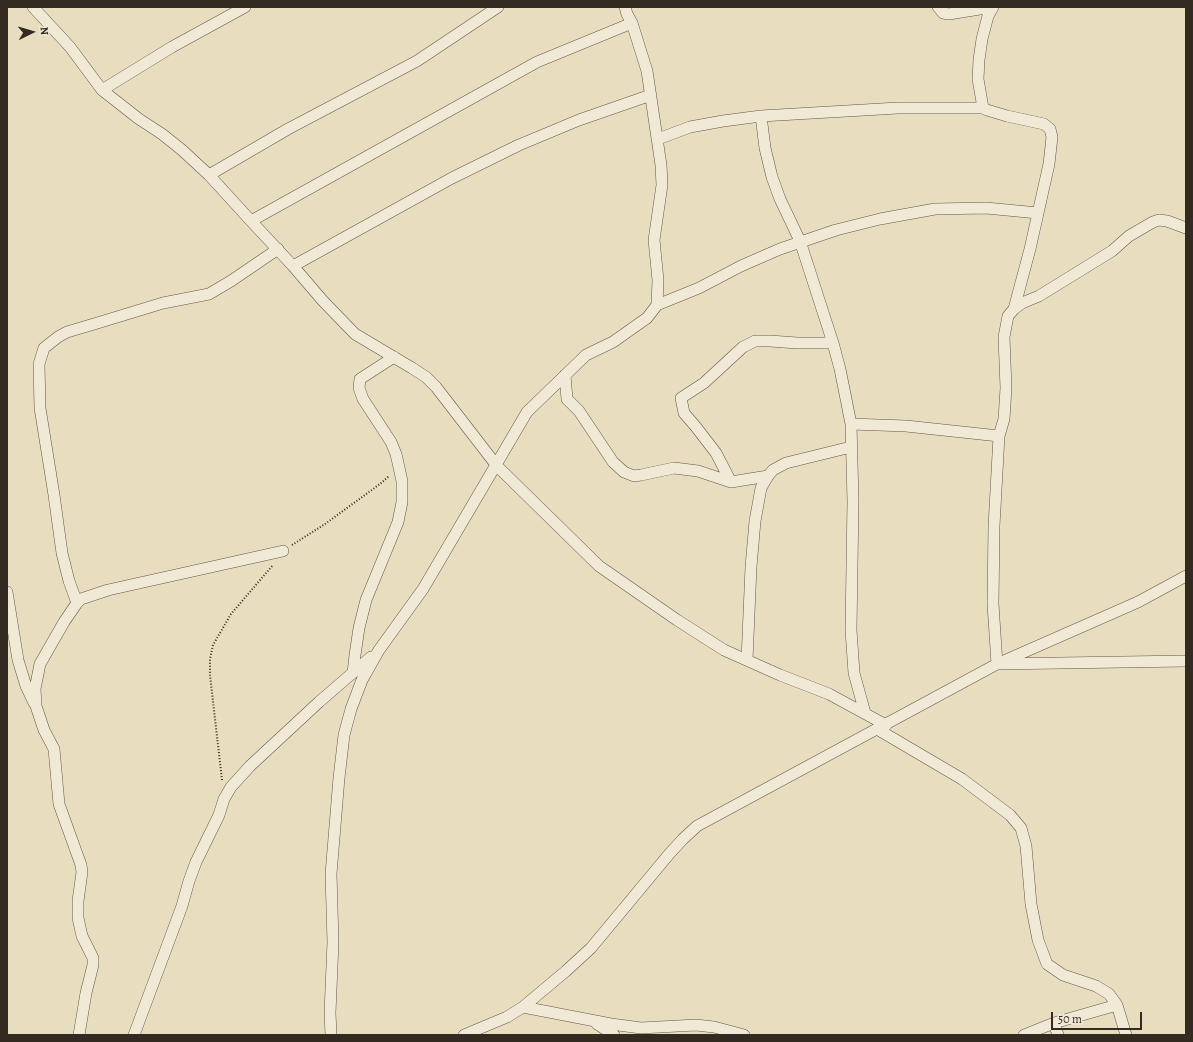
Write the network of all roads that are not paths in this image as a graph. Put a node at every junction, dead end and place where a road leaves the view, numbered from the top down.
1 (33, 7) edge
2 (245, 7) edge
3 (498, 7) edge
4 (625, 7) edge
5 (938, 7) edge
6 (993, 7) edge
7 (632, 23) junction
8 (102, 90) junction
9 (650, 95) junction
10 (983, 108) junction
11 (761, 116) junction
12 (658, 139) junction
13 (209, 175) junction
14 (1038, 213) junction
15 (250, 221) junction
16 (1186, 228) edge
17 (800, 241) junction
18 (278, 249) junction
19 (293, 266) junction
20 (656, 305) junction
21 (1014, 309) junction
22 (833, 343) junction
23 (394, 356) junction
24 (565, 376) junction
25 (851, 424) junction
26 (999, 436) junction
27 (851, 447) junction
28 (497, 466) junction
29 (768, 476) junction
30 (731, 482) junction
31 (283, 551) road end
32 (1186, 576) edge
33 (7, 592) edge
34 (77, 603) junction
35 (379, 650) junction
36 (746, 660) junction
37 (1186, 661) edge
38 (997, 664) junction
39 (354, 672) junction
40 (36, 706) junction
41 (865, 713) junction
42 (882, 727) junction
43 (1117, 1005) junction
44 (523, 1007) junction
45 (591, 1020) junction
46 (1054, 1023) junction
47 (79, 1035) edge
48 (134, 1035) edge
49 (331, 1035) edge
50 (464, 1035) edge
51 (614, 1035) edge
52 (744, 1035) edge
53 (1024, 1035) edge
54 (1058, 1035) edge
55 (1126, 1035) edge

1 - 8 street
2 - 8 street
3 - 13 street
4 - 7 street
5 - 6 street
6 - 10 street
7 - 9 street
7 - 15 street
8 - 13 street
9 - 12 street
9 - 19 street
10 - 11 street
10 - 14 street
11 - 12 street
11 - 17 street
12 - 20 street
13 - 15 street
14 - 17 street
14 - 21 street
15 - 18 street
16 - 21 street
17 - 20 street
17 - 22 street
18 - 19 street
18 - 34 street
19 - 23 street
20 - 24 street
21 - 26 street
22 - 25 street
22 - 30 street
23 - 28 street
23 - 39 street
24 - 28 street
24 - 30 street
25 - 26 street
25 - 27 street
26 - 38 street
27 - 29 street
27 - 41 street
28 - 35 street
28 - 36 street
29 - 30 street
29 - 36 street
31 - 34 street
32 - 38 street
33 - 40 street
34 - 40 street
35 - 39 street
35 - 49 street
36 - 41 street
37 - 38 street
38 - 42 street
39 - 48 street
40 - 47 street
41 - 42 street
42 - 43 street
42 - 44 street
43 - 46 street
43 - 55 street
44 - 45 street
44 - 50 street
45 - 51 street
45 - 52 street
46 - 53 street
46 - 54 street

